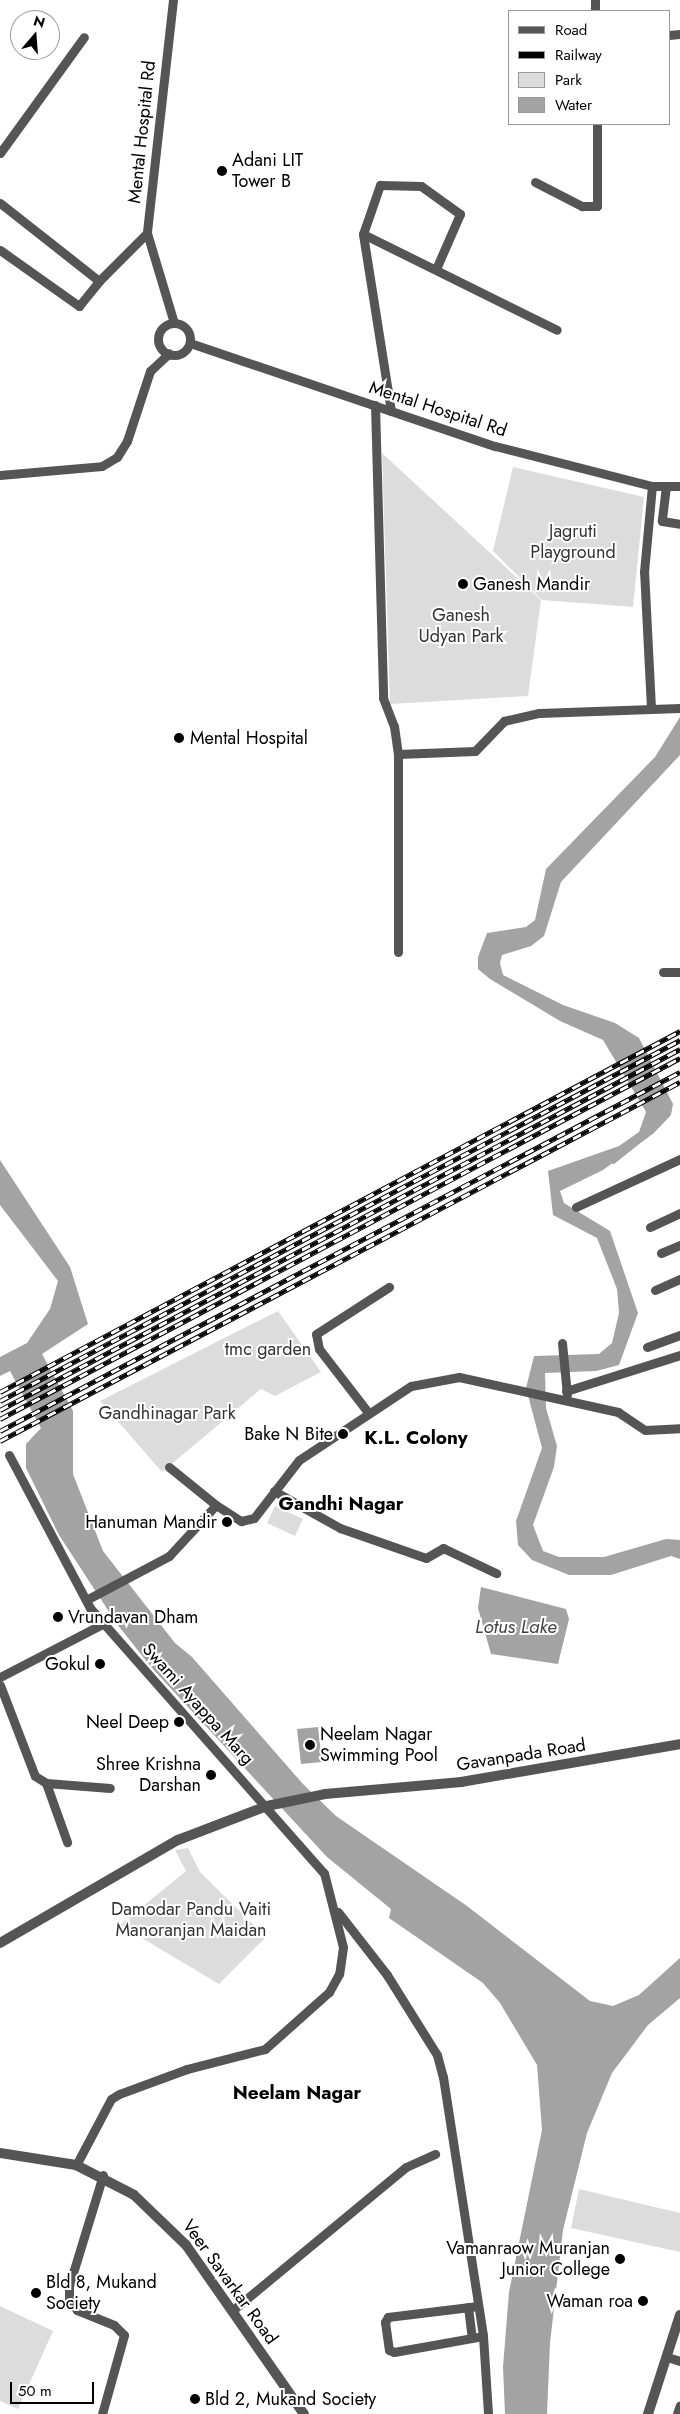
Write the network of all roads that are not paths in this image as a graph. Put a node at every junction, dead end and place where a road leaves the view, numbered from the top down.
1 (173, 0) edge
2 (84, 37) dead end
3 (597, 125) edge
4 (0, 154) edge
5 (535, 182) dead end
6 (0, 203) edge
7 (147, 233) junction
8 (363, 234) junction
9 (0, 250) edge
10 (436, 269) junction
11 (99, 281) junction
12 (174, 323) junction
13 (557, 330) dead end
14 (190, 342) junction
15 (169, 353) junction
16 (375, 405) junction
17 (390, 411) junction
18 (0, 475) edge
19 (652, 486) junction
20 (666, 486) junction
21 (680, 486) edge
22 (680, 524) edge
23 (651, 708) junction
24 (680, 708) edge
25 (398, 754) junction
26 (398, 952) dead end
27 (663, 972) dead end
28 (680, 972) edge
29 (680, 1159) edge
30 (576, 1207) dead end
31 (680, 1214) edge
32 (650, 1227) dead end
33 (680, 1245) edge
34 (662, 1253) dead end
35 (680, 1279) edge
36 (388, 1287) dead end
37 (655, 1290) dead end
38 (680, 1335) edge
39 (562, 1343) dead end
40 (647, 1347) dead end
41 (680, 1355) edge
42 (566, 1391) junction
43 (567, 1403) junction
44 (367, 1411) junction
45 (680, 1428) edge
46 (9, 1455) dead end
47 (169, 1467) dead end
48 (274, 1491) junction
49 (216, 1506) junction
50 (496, 1573) dead end
51 (86, 1600) junction
52 (104, 1623) junction
53 (0, 1677) edge
54 (0, 1685) edge
55 (680, 1744) edge
56 (46, 1783) junction
57 (110, 1788) dead end
58 (272, 1805) junction
59 (67, 1842) dead end
60 (338, 1912) junction
61 (0, 1942) edge
62 (0, 2153) edge
63 (435, 2154) dead end
64 (76, 2165) junction
65 (103, 2175) junction
66 (478, 2306) junction
67 (468, 2307) junction
68 (233, 2310) junction
69 (680, 2315) edge
70 (482, 2336) junction
71 (472, 2338) junction
72 (667, 2357) junction
73 (680, 2362) edge
74 (680, 2406) edge
75 (102, 2414) edge
76 (299, 2414) edge
77 (304, 2414) edge
78 (488, 2414) edge
79 (648, 2414) edge
80 (676, 2414) edge

1 - 7 street, Mental Hospital Rd
2 - 4 street
3 - 5 street
6 - 11 street
7 - 11 street
7 - 12 street, Mental Hospital Rd
8 - 10 street
8 - 10 street
8 - 17 street
9 - 11 street
10 - 13 street
12 - 14 street
12 - 15 street
14 - 15 street
14 - 16 street, Mental Hospital Rd
15 - 18 street
16 - 17 street, Mental Hospital Rd
16 - 25 street
17 - 19 street, Mental Hospital Rd
19 - 20 street, Mental Hospital Rd
19 - 23 street
20 - 21 street, Mental Hospital Rd
20 - 22 street
23 - 24 street
23 - 25 street
25 - 26 street
27 - 28 street
29 - 30 street
31 - 32 street
33 - 34 street
35 - 37 street
36 - 44 street
38 - 40 street
39 - 42 street
41 - 42 street
42 - 43 street
43 - 44 street
43 - 45 street
44 - 48 street
46 - 51 street, Swami Ayappa Marg
47 - 49 street
48 - 49 street
48 - 50 street
49 - 51 street
51 - 52 street, Swami Ayappa Marg
52 - 53 street
52 - 58 street, Swami Ayappa Marg
54 - 56 street
55 - 58 street, Gavanpada Road
56 - 57 street
56 - 59 street
58 - 60 street, Swami Ayappa Marg
58 - 61 street, Gavanpada Road
60 - 64 street
60 - 66 street
62 - 64 street, Veer Savarkar Road
63 - 68 street
64 - 65 street, Veer Savarkar Road
65 - 68 street, Veer Savarkar Road
65 - 75 street
66 - 67 street
66 - 70 street
67 - 71 street
67 - 71 street
68 - 77 street, Veer Savarkar Road
69 - 72 street
70 - 71 street
70 - 78 street
72 - 73 street
72 - 79 street
74 - 80 street
76 - 77 street

